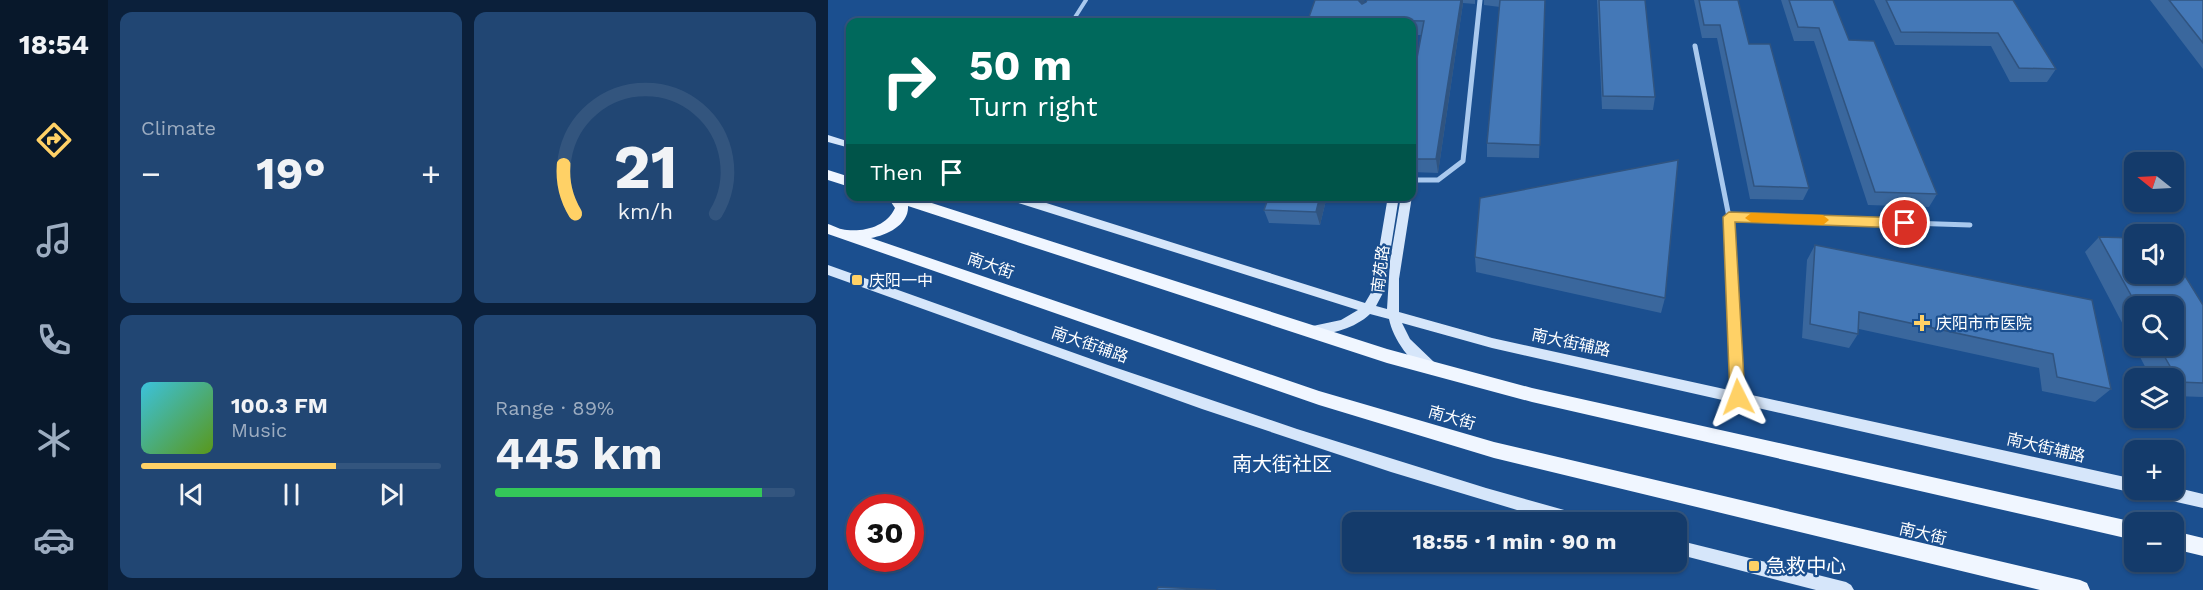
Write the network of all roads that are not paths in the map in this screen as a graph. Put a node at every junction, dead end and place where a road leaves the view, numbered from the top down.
1 (1086, 0) edge
2 (1480, 0) edge
3 (1075, 18) edge
4 (1695, 46) dead end
5 (828, 138) edge
6 (846, 144) edge
7 (828, 175) edge
8 (1416, 180) edge
9 (846, 181) edge
10 (896, 201) edge
11 (905, 201) edge
12 (1026, 201) edge
13 (1393, 201) edge
14 (1406, 201) edge
15 (1729, 217) junction
16 (1970, 225) dead end
17 (828, 229) edge
18 (845, 235) junction
19 (828, 270) edge
20 (1369, 309) junction
21 (1394, 316) junction
22 (1310, 331) junction
23 (1431, 368) junction
24 (1738, 397) junction
25 (2124, 484) edge
26 (2184, 497) edge
27 (2203, 501) edge
28 (1545, 512) edge
29 (2124, 529) edge
30 (2184, 542) edge
31 (2203, 547) edge
32 (1687, 550) edge
33 (1846, 590) edge
34 (2080, 590) edge

1 - 3 lane
2 - 8 street
4 - 15 street
5 - 6 street
7 - 9 main road
10 - 18 main road
11 - 22 main road, 南大街
12 - 20 street, 南大街辅路
13 - 20 street, 南苑路
14 - 21 street, 南苑路
15 - 16 street
15 - 24 street
17 - 18 main road, 南大街
18 - 34 main road, 南大街
19 - 28 street, 南大街辅路
20 - 21 street, 南大街辅路
20 - 22 street, 南苑路
21 - 23 street, 南苑路
21 - 24 street, 南大街辅路
22 - 23 main road, 南大街
23 - 29 main road, 南大街
24 - 25 street, 南大街辅路
26 - 27 street
30 - 31 main road
32 - 33 street

